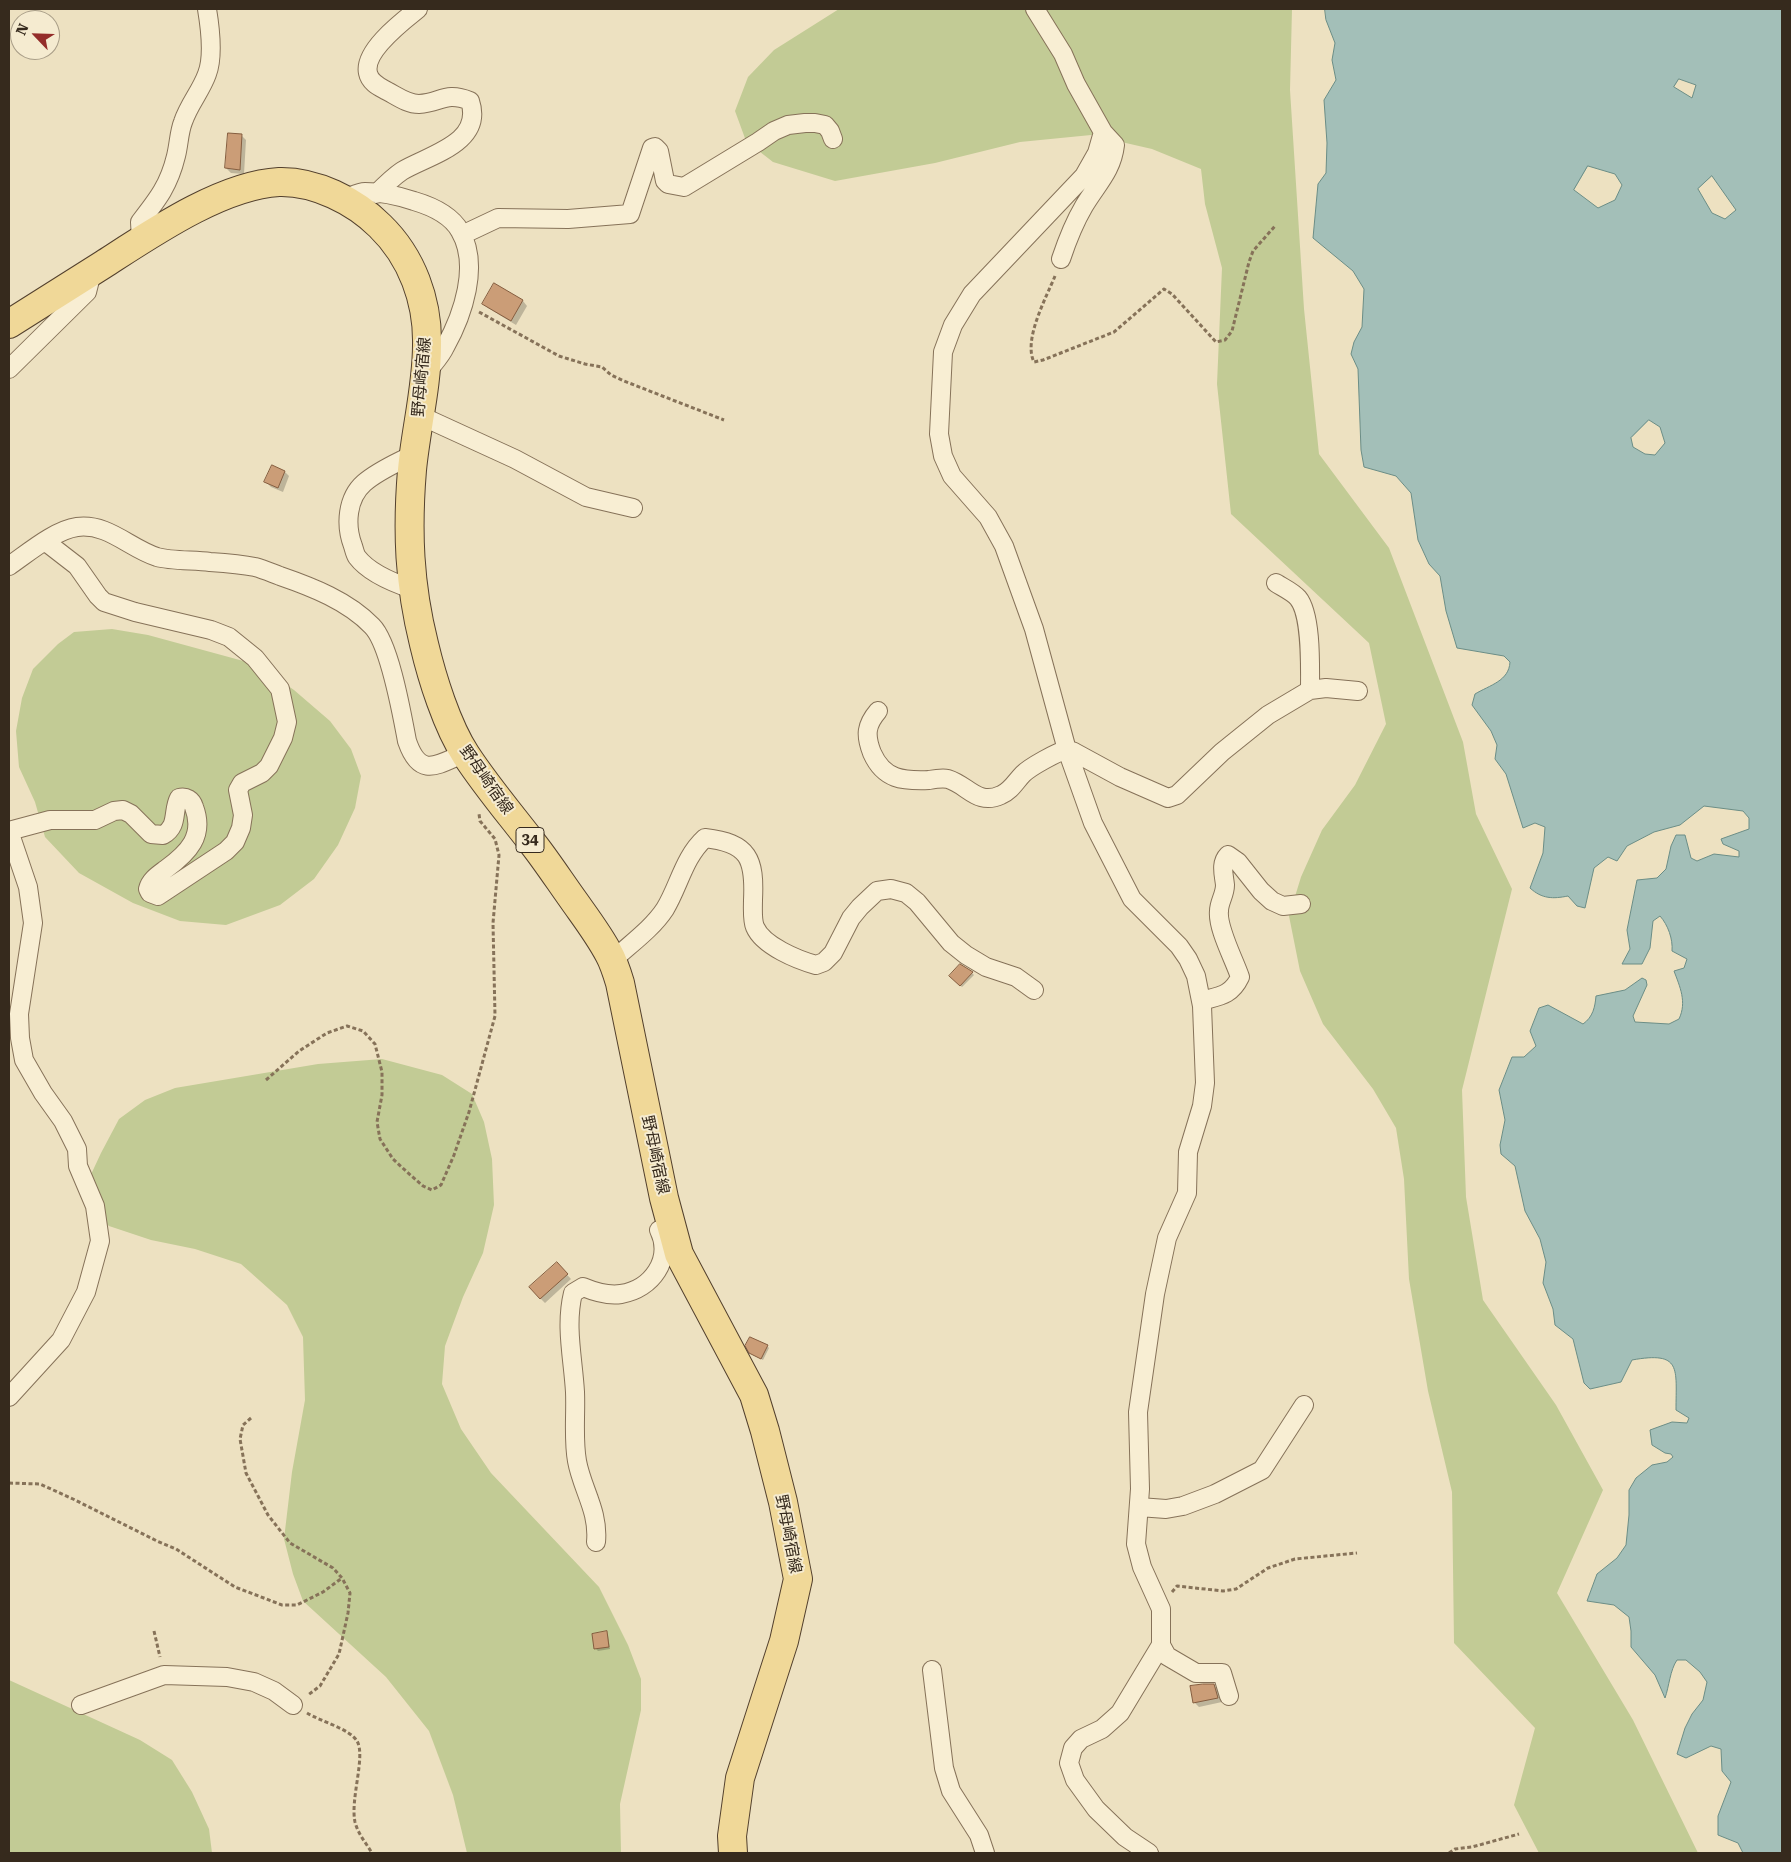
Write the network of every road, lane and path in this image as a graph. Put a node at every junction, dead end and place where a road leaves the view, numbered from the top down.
1 (206, 9) edge
2 (418, 9) edge
3 (1034, 9) edge
4 (1103, 132) junction
5 (834, 139) dead end
6 (376, 194) junction
7 (343, 199) junction
8 (1275, 226) dead end
9 (462, 235) junction
10 (141, 240) junction
11 (1061, 260) joint
12 (92, 272) junction
13 (464, 303) junction
14 (9, 324) edge
15 (9, 369) edge
16 (425, 374) junction
17 (419, 415) junction
18 (724, 420) dead end
19 (414, 454) junction
20 (633, 508) dead end
21 (46, 542) junction
22 (9, 566) edge
23 (1276, 583) dead end
24 (412, 589) junction
25 (1310, 690) junction
26 (1358, 691) dead end
27 (878, 711) dead end
28 (1067, 750) junction
29 (464, 753) junction
30 (482, 780) junction
31 (1301, 904) dead end
32 (612, 962) junction
33 (1034, 990) dead end
34 (1201, 1001) junction
35 (266, 1080) dead end
36 (666, 1206) junction
37 (9, 1397) edge
38 (1304, 1405) dead end
39 (251, 1418) dead end
40 (9, 1483) edge
41 (1139, 1507) junction
42 (596, 1542) dead end
43 (1358, 1553) dead end
44 (342, 1578) junction
45 (1161, 1609) junction
46 (154, 1631) dead end
47 (1161, 1645) junction
48 (932, 1670) dead end
49 (164, 1675) junction
50 (1229, 1696) dead end
51 (81, 1705) dead end
52 (293, 1705) junction
53 (1519, 1834) dead end
54 (372, 1853) edge
55 (733, 1853) edge
56 (984, 1853) edge
57 (1150, 1853) edge
58 (1449, 1853) edge

1 - 10 street
2 - 6 street
3 - 4 street
4 - 11 street
4 - 28 street
5 - 9 street
6 - 7 street
6 - 9 street
7 - 10 main road, 野母崎宿線 / 34
7 - 16 main road, 野母崎宿線 / 34
8 - 11 path
9 - 13 street
10 - 12 main road, 野母崎宿線 / 34
12 - 14 main road, 野母崎宿線 / 34
12 - 15 street
13 - 16 street
13 - 18 path
16 - 17 main road, 野母崎宿線 / 34
17 - 19 main road, 野母崎宿線 / 34
17 - 20 street
19 - 24 main road, 野母崎宿線 / 34
19 - 24 street
21 - 22 street
21 - 29 street
21 - 37 street
23 - 25 street
24 - 29 main road, 野母崎宿線 / 34
25 - 26 street
25 - 28 street
27 - 28 street
28 - 34 street
29 - 30 main road, 野母崎宿線 / 34
30 - 32 main road, 野母崎宿線 / 34
30 - 35 path
31 - 34 street
32 - 33 street
32 - 36 main road, 野母崎宿線 / 34
34 - 41 street
36 - 42 street
36 - 55 main road, 野母崎宿線 / 34
38 - 41 street
39 - 44 path
40 - 44 path
41 - 45 street
43 - 45 path
44 - 52 path
45 - 47 street
46 - 49 path
47 - 50 street
47 - 57 street
48 - 56 street
49 - 51 street
49 - 52 street
52 - 54 path
53 - 58 path

